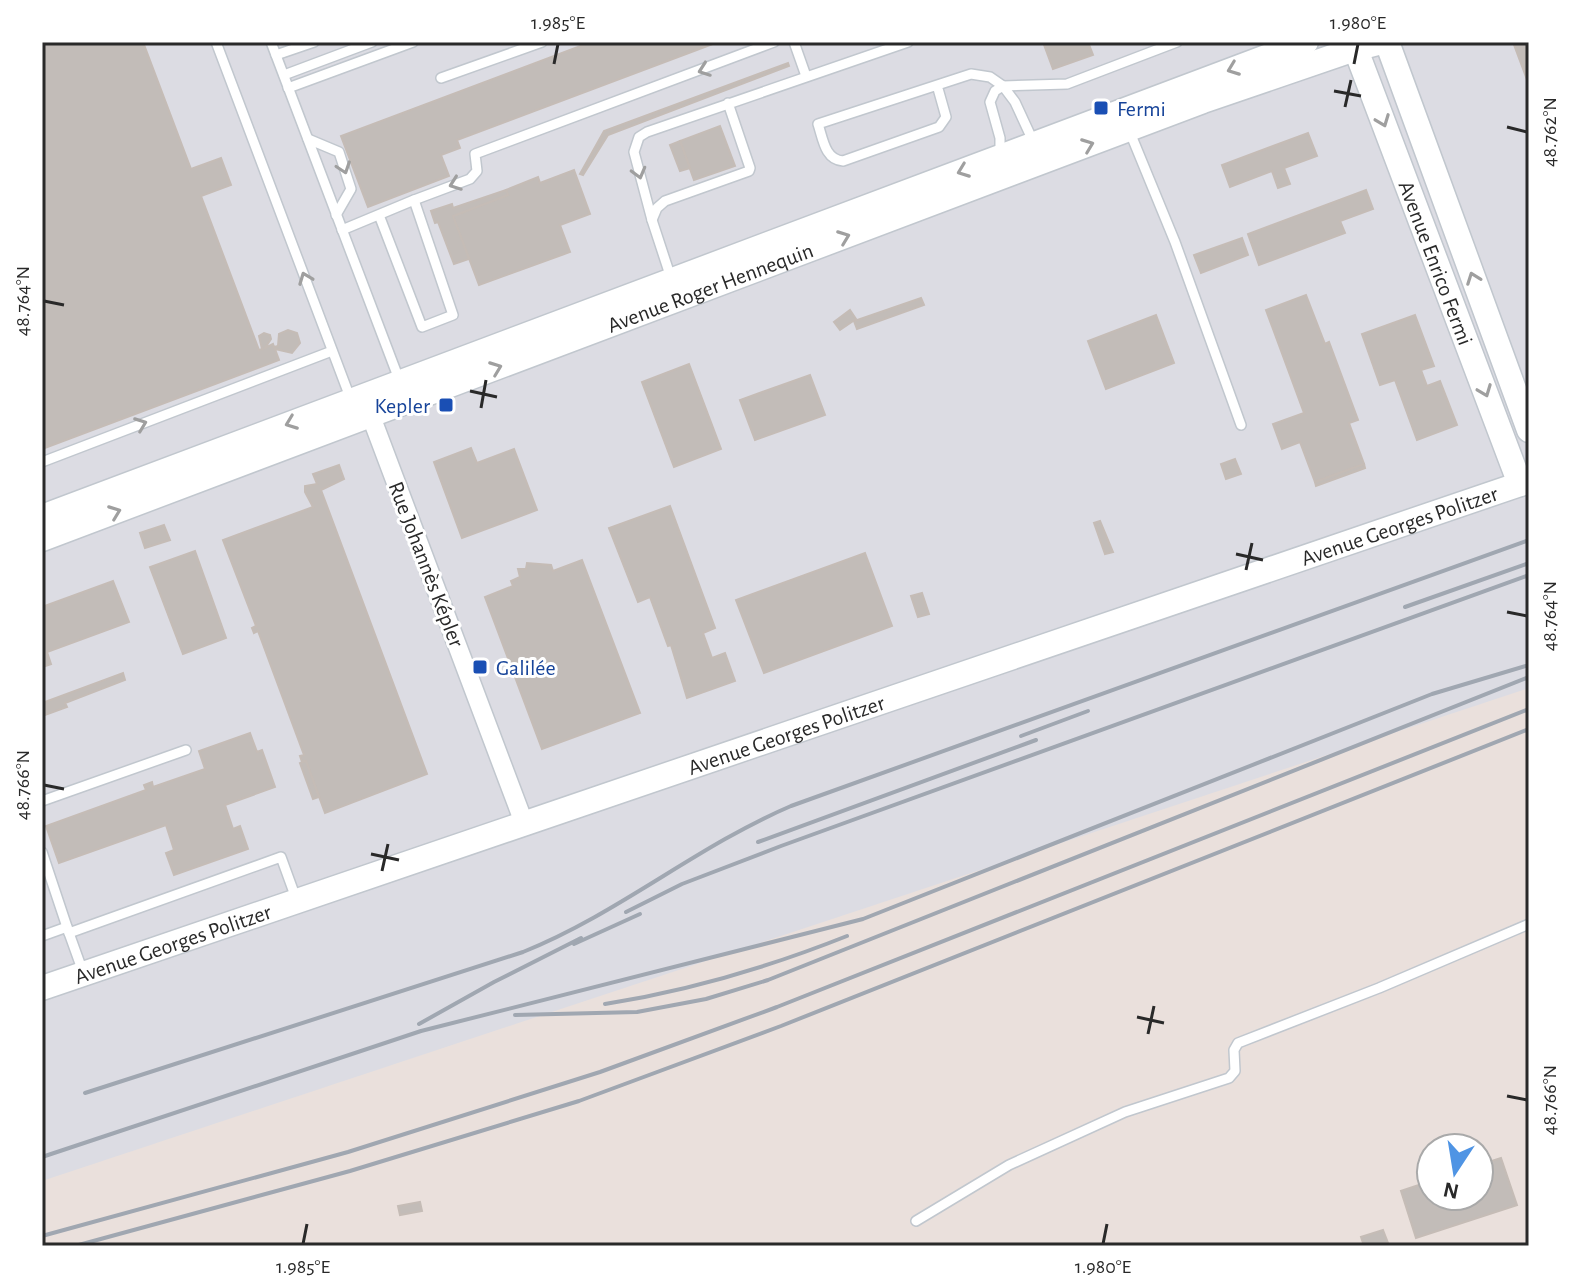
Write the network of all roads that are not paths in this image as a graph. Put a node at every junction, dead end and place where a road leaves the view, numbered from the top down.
1 (216, 42) edge
2 (271, 42) edge
3 (314, 42) edge
4 (372, 42) edge
5 (413, 42) edge
6 (542, 42) edge
7 (774, 42) edge
8 (794, 42) edge
9 (908, 42) edge
10 (1177, 42) edge
11 (1306, 42) edge
12 (1385, 42) edge
13 (1354, 45) edge
14 (276, 55) junction
15 (284, 75) junction
16 (806, 76) junction
17 (441, 78) dead end
18 (937, 85) junction
19 (1003, 86) junction
20 (288, 88) junction
21 (728, 103) junction
22 (1129, 130) junction
23 (308, 139) junction
24 (1034, 144) junction
25 (1000, 157) junction
26 (414, 200) junction
27 (336, 215) junction
28 (379, 215) junction
29 (652, 220) junction
30 (342, 230) junction
31 (672, 280) junction
32 (332, 351) junction
33 (400, 382) junction
34 (362, 404) junction
35 (1241, 425) dead end
36 (1529, 430) edge
37 (42, 462) edge
38 (1525, 482) edge
39 (42, 517) edge
40 (42, 539) edge
41 (186, 750) dead end
42 (42, 801) edge
43 (524, 823) junction
44 (42, 852) edge
45 (297, 901) junction
46 (1529, 924) edge
47 (68, 930) junction
48 (42, 936) edge
49 (84, 973) junction
50 (42, 988) edge
51 (916, 1221) dead end

32 -> 1 lane
2 - 14 lane
3 - 14 lane
4 - 15 lane
5 - 20 lane
6 - 17 lane
7 -> 26 lane
8 - 16 lane
9 - 16 lane
10 - 19 lane
11 -> 24 street, Avenue Roger Hennequin
12 - 13 street, Avenue Roger Hennequin
36 -> 12 street, Avenue Enrico Fermi
13 - 22 street, Avenue Roger Hennequin
13 -> 38 street, Avenue Enrico Fermi
14 - 15 lane
15 - 20 lane
16 - 21 lane
18 - 18 lane
18 - 19 lane
19 - 24 lane
19 - 25 lane
20 - 23 lane
21 -> 29 lane
21 - 29 lane
34 -> 22 street, Avenue Roger Hennequin
22 - 35 lane
23 - 27 lane
23 -> 27 lane
24 - 25 street, Avenue Roger Hennequin
25 -> 31 street, Avenue Roger Hennequin
26 - 28 lane
26 - 28 lane
27 - 30 lane
28 - 30 lane
29 - 31 lane
30 - 33 lane
31 - 33 street, Avenue Roger Hennequin
32 - 34 lane
37 -> 32 lane
33 - 34 street, Avenue Roger Hennequin
34 -> 39 street, Avenue Roger Hennequin
40 -> 34 street, Avenue Roger Hennequin
34 - 43 street, Rue Johannès Képler
38 - 43 street, Avenue Georges Politzer
41 - 42 lane
43 - 45 street, Avenue Georges Politzer
44 - 47 lane
45 - 47 lane
45 - 49 street, Avenue Georges Politzer
46 - 51 lane
47 - 48 lane
47 - 49 lane
49 - 50 street, Avenue Georges Politzer

